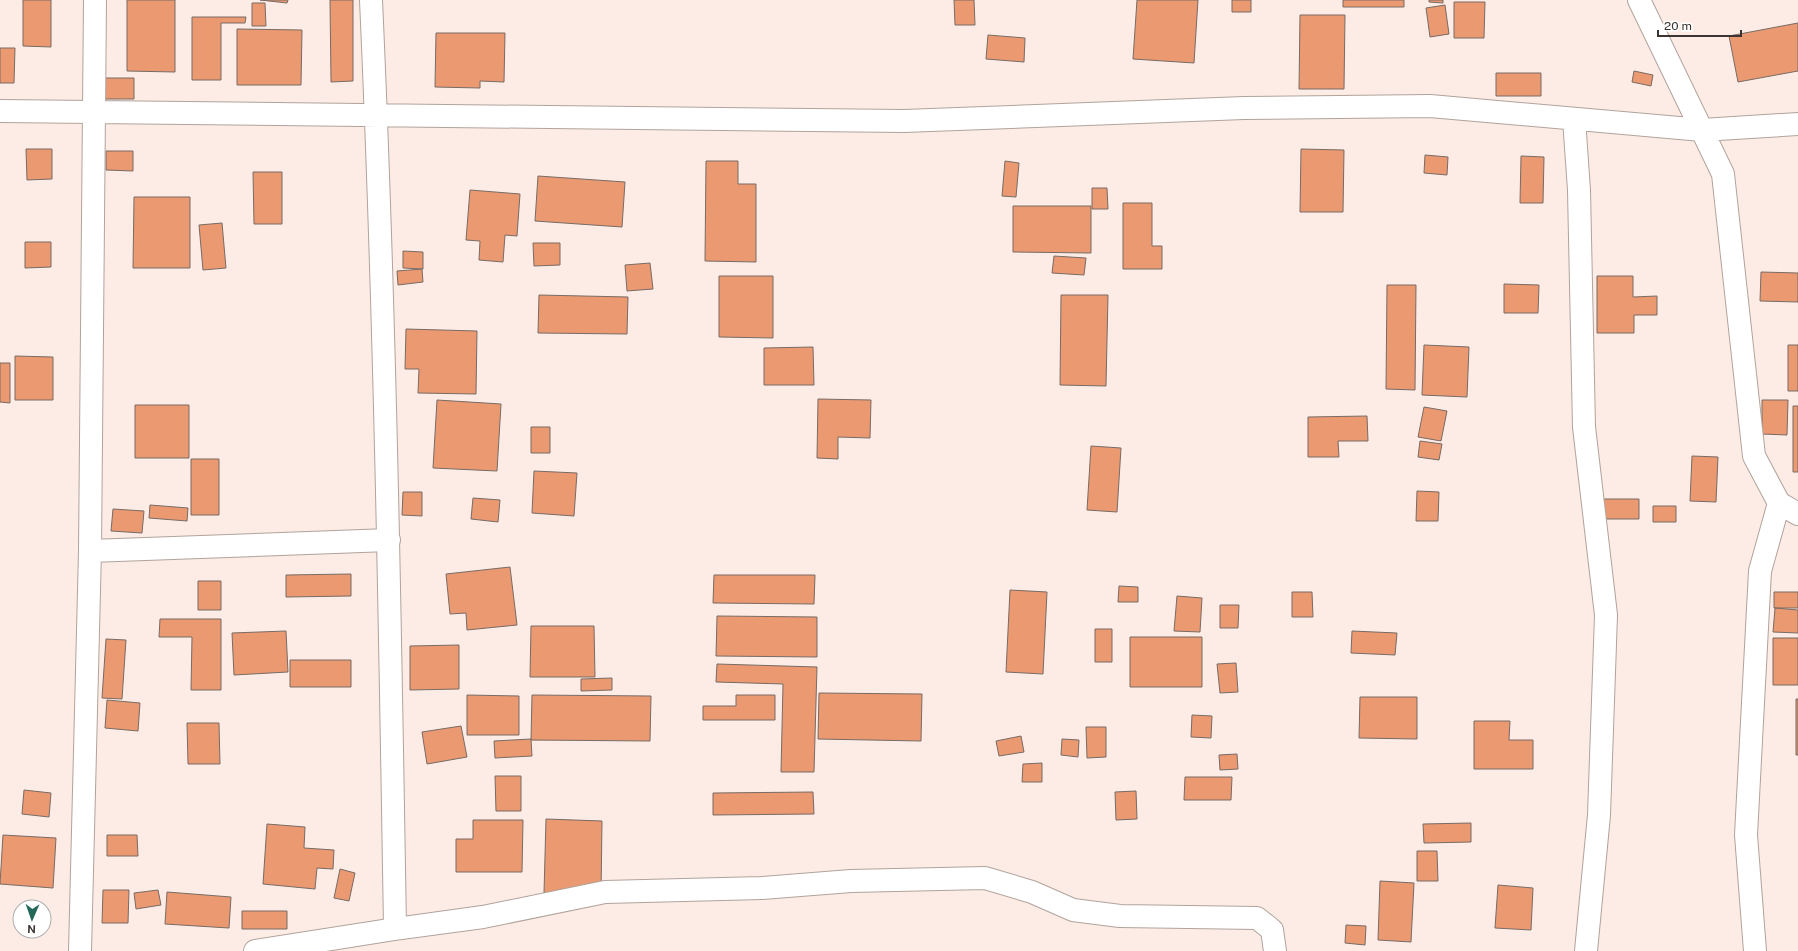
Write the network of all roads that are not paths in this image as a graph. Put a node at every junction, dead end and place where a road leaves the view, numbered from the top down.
1 (96, 0) edge
2 (371, 0) edge
3 (1639, 0) edge
4 (0, 111) edge
5 (94, 111) junction
6 (376, 115) junction
7 (1574, 119) junction
8 (1798, 124) edge
9 (1702, 130) junction
10 (1779, 503) junction
11 (1798, 514) edge
12 (389, 540) junction
13 (90, 551) junction
14 (395, 929) junction
15 (80, 951) edge
16 (255, 951) edge
17 (1275, 951) edge
18 (1586, 951) edge
19 (1755, 951) edge

1 - 5 street
2 - 6 street
3 - 9 street
4 - 5 street
5 - 6 street
5 - 13 street
6 - 7 street
6 - 12 street
7 - 9 street
7 - 18 street
8 - 9 street
9 - 10 street
10 - 11 street
10 - 19 street
12 - 13 street
12 - 14 street
13 - 15 street
14 - 16 street
14 - 17 street

